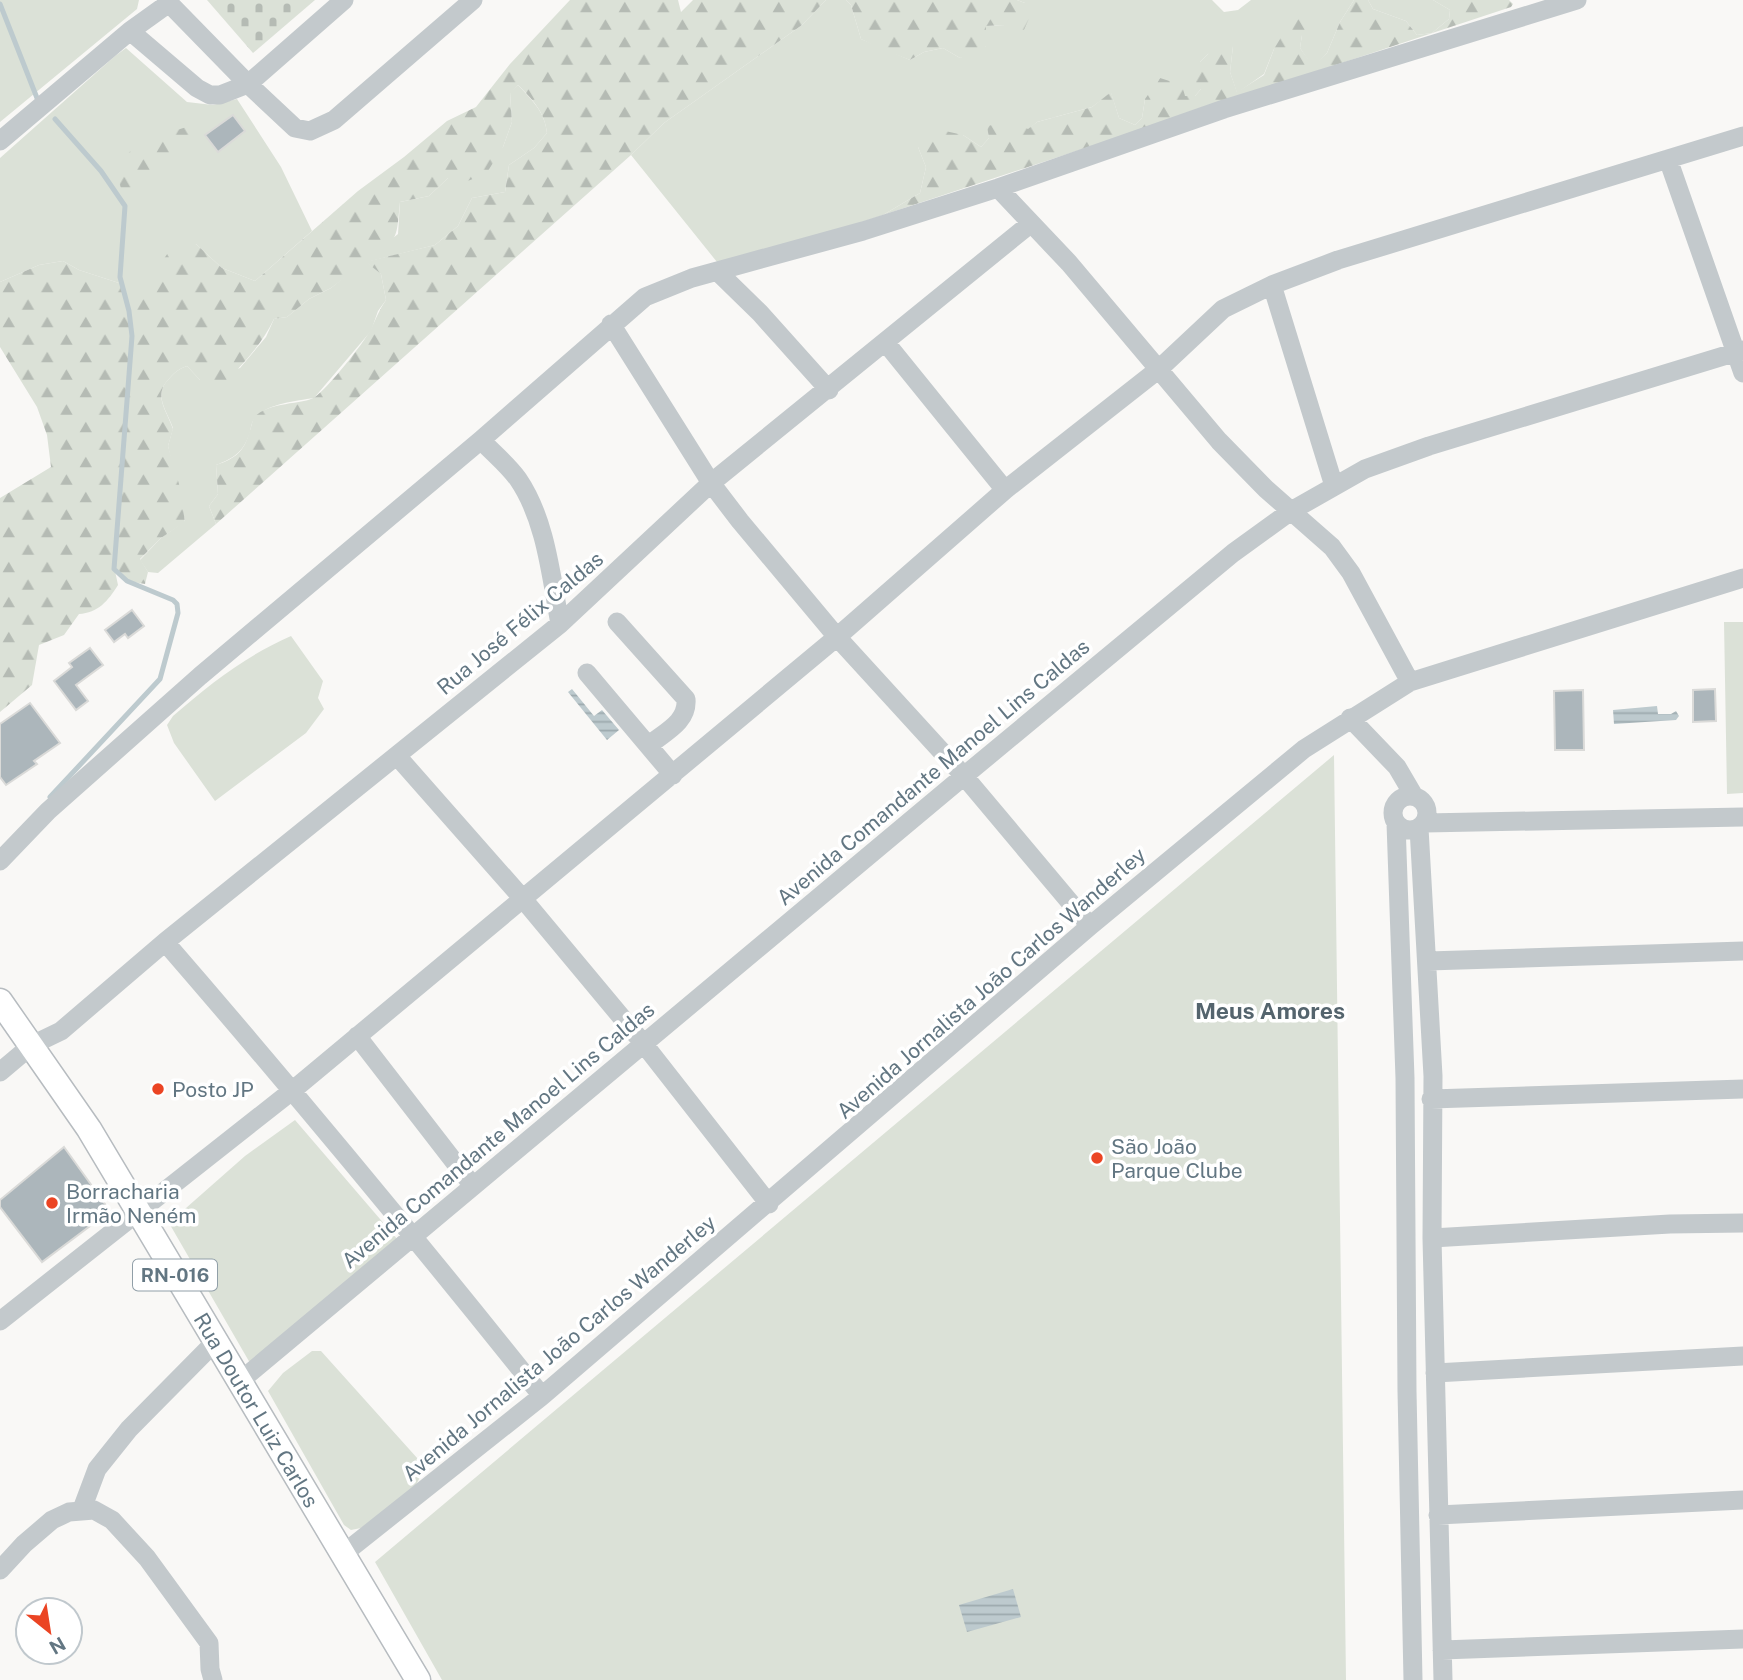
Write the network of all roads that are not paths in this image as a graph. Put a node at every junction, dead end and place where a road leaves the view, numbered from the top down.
1 (344, 0) edge
2 (473, 0) edge
3 (1577, 0) edge
4 (168, 1) edge
5 (130, 31) junction
6 (248, 84) junction
7 (1743, 136) edge
8 (0, 141) edge
9 (1668, 159) junction
10 (998, 188) junction
11 (1030, 224) junction
12 (718, 272) junction
13 (1272, 285) junction
14 (611, 324) junction
15 (886, 343) junction
16 (1740, 351) edge
17 (1159, 369) junction
18 (1743, 373) edge
19 (828, 390) junction
20 (481, 440) junction
21 (711, 483) junction
22 (1334, 486) junction
23 (1006, 490) junction
24 (1291, 511) junction
25 (1743, 578) edge
26 (617, 621) dead end
27 (560, 624) junction
28 (837, 637) junction
29 (587, 673) dead end
30 (1410, 682) junction
31 (1350, 718) junction
32 (649, 745) junction
33 (397, 756) junction
34 (673, 775) junction
35 (964, 776) junction
36 (1414, 796) junction
37 (1743, 817) edge
38 (1396, 823) junction
39 (1422, 825) junction
40 (0, 860) edge
41 (523, 899) junction
42 (1090, 926) junction
43 (165, 942) junction
44 (1743, 951) edge
45 (1428, 961) junction
46 (0, 1001) edge
47 (358, 1036) junction
48 (643, 1043) junction
49 (32, 1045) junction
50 (0, 1072) edge
51 (1433, 1076) junction
52 (1405, 1078) junction
53 (1743, 1089) edge
54 (293, 1090) junction
55 (1431, 1099) junction
56 (1404, 1119) junction
57 (1432, 1121) junction
58 (473, 1186) junction
59 (769, 1204) junction
60 (137, 1212) junction
61 (1743, 1223) edge
62 (414, 1236) junction
63 (1432, 1238) junction
64 (0, 1321) edge
65 (215, 1342) junction
66 (1743, 1356) edge
67 (1408, 1358) junction
68 (1435, 1374) junction
69 (239, 1382) junction
70 (1407, 1391) junction
71 (542, 1396) junction
72 (1743, 1500) edge
73 (82, 1509) junction
74 (1438, 1515) junction
75 (343, 1554) junction
76 (0, 1570) edge
77 (1442, 1628) junction
78 (1412, 1631) junction
79 (1743, 1639) edge
80 (1442, 1650) junction
81 (1413, 1676) edge
82 (1442, 1677) edge
83 (213, 1680) edge
84 (418, 1680) edge

1 - 6 street
2 - 6 street
3 - 10 street
4 - 5 street
4 - 6 street
5 - 6 street
5 - 8 street
7 - 9 street
9 - 13 street
9 - 16 street
10 - 11 street
10 - 12 street
11 - 15 street, Rua José Félix Caldas
11 - 17 street
12 - 14 street
12 - 19 street
13 - 17 street
13 - 22 street
14 - 20 street
14 - 21 street
15 - 19 street, Rua José Félix Caldas
15 - 23 street
16 - 18 street
16 - 22 street, Avenida Comandante Manoel Lins Caldas
17 - 23 street
17 - 24 street
19 - 21 street, Rua José Félix Caldas
20 - 27 street
20 - 40 street
21 - 27 street, Rua José Félix Caldas
21 - 28 street
22 - 24 street, Avenida Comandante Manoel Lins Caldas
23 - 28 street
24 - 30 street
24 - 35 street, Avenida Comandante Manoel Lins Caldas
25 - 30 street, Avenida Jornalista João Carlos Wanderley
26 - 32 street
27 - 33 street, Rua José Félix Caldas
28 - 34 street
28 - 35 street
29 - 32 street
30 - 31 street, Avenida Jornalista João Carlos Wanderley
31 - 36 street
31 - 42 street, Avenida Jornalista João Carlos Wanderley
32 - 34 street
33 - 41 street
33 - 43 street, Rua José Félix Caldas
34 - 41 street
35 - 42 street
35 - 48 street, Avenida Comandante Manoel Lins Caldas
36 - 38 street
36 - 39 street
37 - 39 street
38 - 39 street
38 - 52 street
39 - 45 street
41 - 47 street
41 - 48 street
42 - 59 street, Avenida Jornalista João Carlos Wanderley
43 - 49 street, Rua José Félix Caldas
43 - 54 street
44 - 45 street
45 - 51 street
46 - 49 main road, Rua Doutor Luiz Carlos / RN-016
47 - 54 street
47 - 58 street
48 - 58 street, Avenida Comandante Manoel Lins Caldas
48 - 59 street
49 - 50 street, Rua José Félix Caldas
49 - 60 main road, Rua Doutor Luiz Carlos / RN-016
51 - 52 street
51 - 55 street
52 - 56 street
53 - 55 street
54 - 60 street
54 - 62 street
55 - 57 street
56 - 57 street
56 - 67 street
57 - 63 street
58 - 62 street, Avenida Comandante Manoel Lins Caldas
59 - 71 street, Avenida Jornalista João Carlos Wanderley
60 - 64 street
60 - 65 main road, Rua Doutor Luiz Carlos / RN-016
61 - 63 street
62 - 69 street, Avenida Comandante Manoel Lins Caldas
62 - 71 street
63 - 68 street
65 - 69 main road, Rua Doutor Luiz Carlos / RN-016
65 - 73 street
66 - 68 street
67 - 68 street
67 - 70 street
68 - 70 street
68 - 74 street
69 - 75 main road, Rua Doutor Luiz Carlos / RN-016
70 - 78 street
71 - 75 street, Avenida Jornalista João Carlos Wanderley
72 - 74 street
73 - 76 street
73 - 83 street
74 - 77 street
75 - 84 main road, Rua Doutor Luiz Carlos / RN-016
77 - 78 street
77 - 80 street
78 - 81 street
79 - 80 street
80 - 82 street
81 - 82 street

